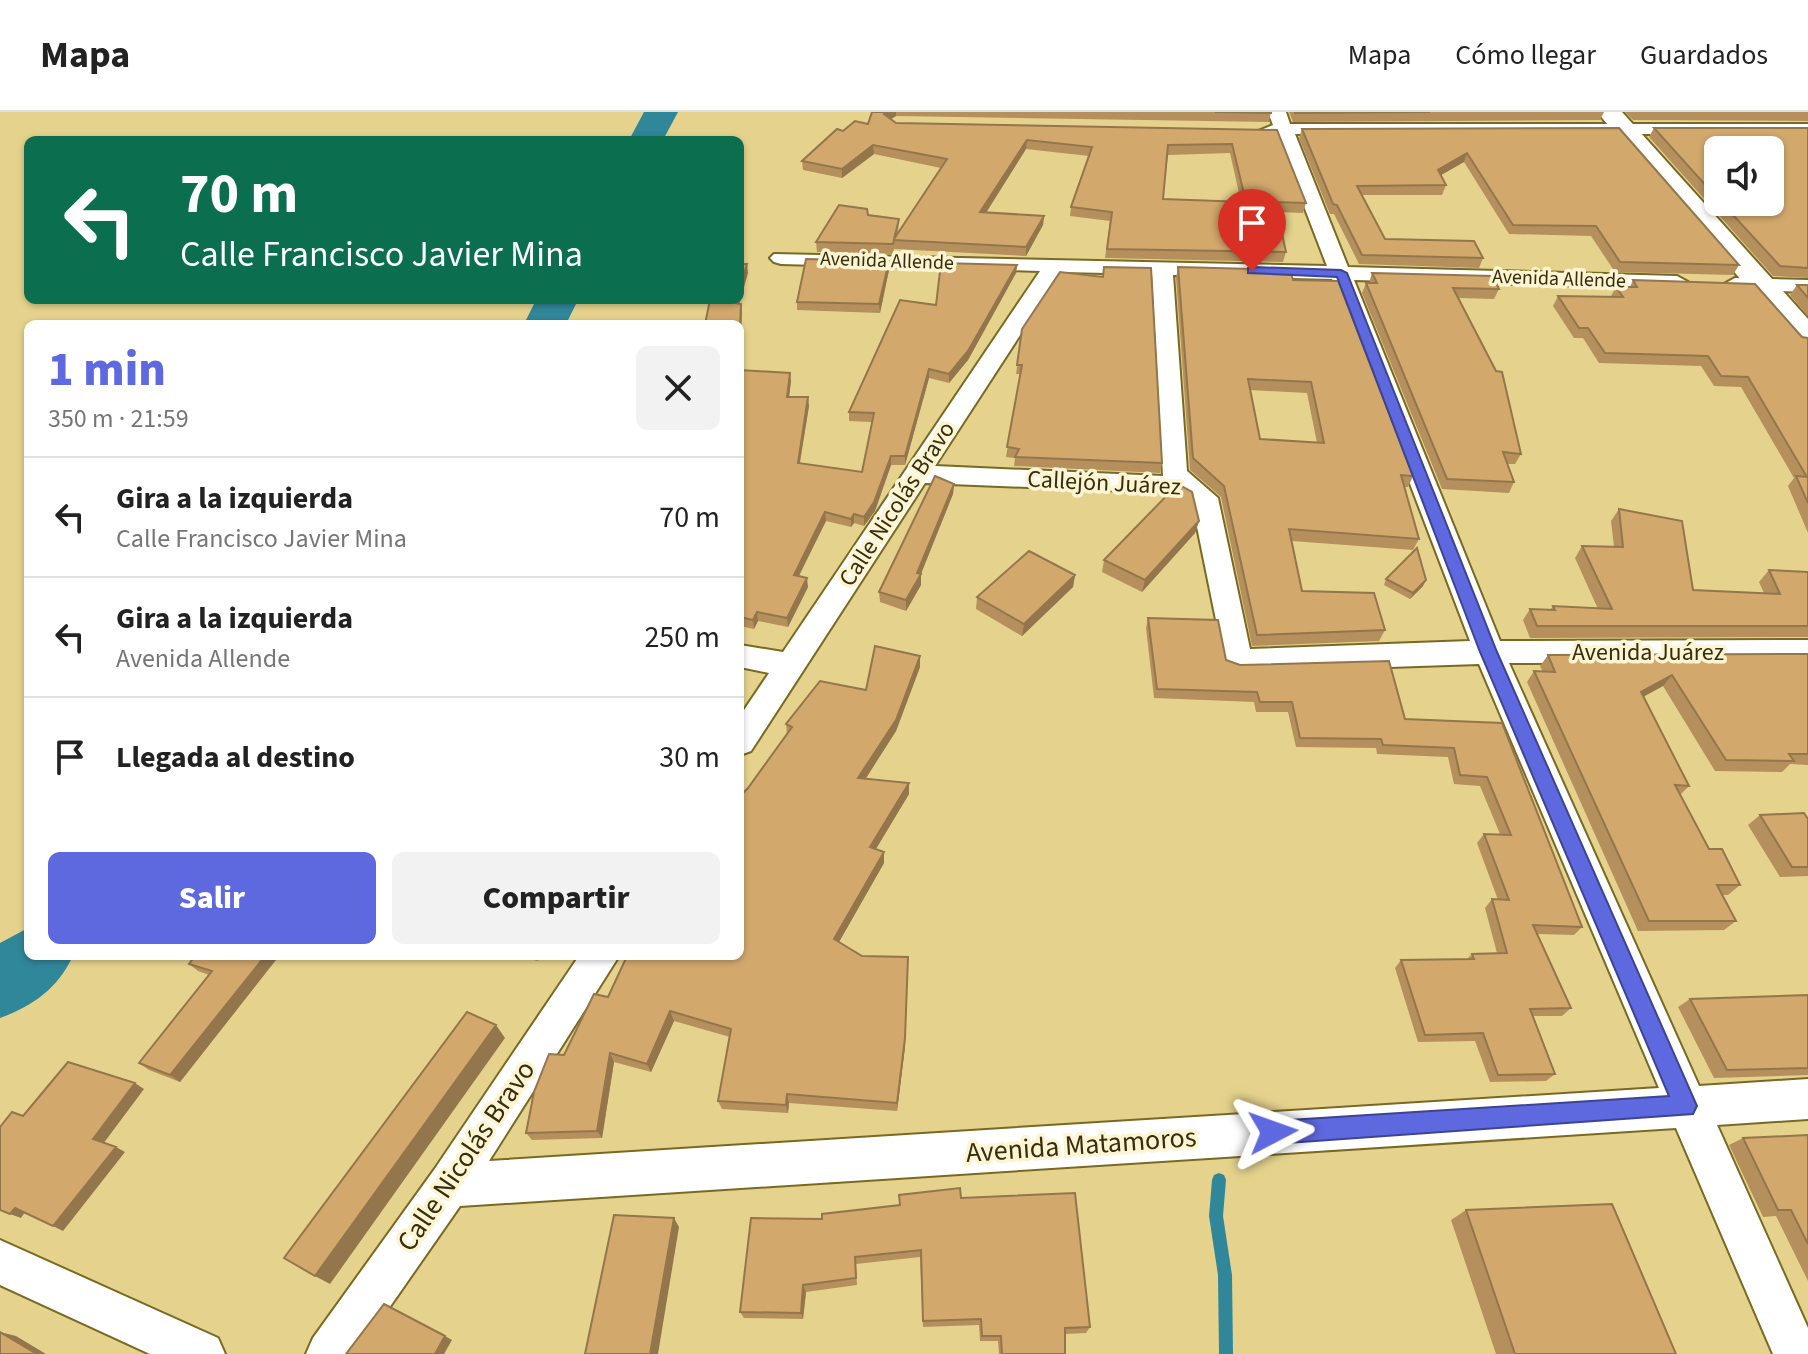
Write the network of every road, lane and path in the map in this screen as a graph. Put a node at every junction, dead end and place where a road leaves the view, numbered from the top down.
1 (1615, 119) edge
2 (1272, 125) edge
3 (1808, 129) edge
4 (781, 258) dead end
5 (1054, 266) junction
6 (1162, 268) junction
7 (1341, 273) junction
8 (1761, 285) junction
9 (1808, 286) edge
10 (1808, 338) edge
11 (916, 474) junction
12 (1185, 485) junction
13 (1808, 651) edge
14 (1489, 652) junction
15 (744, 657) edge
16 (791, 665) junction
17 (744, 736) edge
18 (597, 960) edge
19 (1808, 1099) edge
20 (1685, 1106) junction
21 (449, 1185) junction
22 (0, 1262) edge
23 (202, 1354) edge
24 (329, 1354) edge
25 (1796, 1354) edge

1 - 2 street
1 - 3 street
1 - 8 street
2 - 7 street
4 - 5 street, Avenida Allende
5 - 6 street, Avenida Allende
5 - 11 street, Calle Nicolás Bravo
6 - 7 street, Avenida Allende
6 - 12 street
7 - 8 street, Avenida Allende
7 - 14 street
8 - 9 street, Avenida Allende
8 - 10 street
11 - 12 street, Callejón Juárez
11 - 16 street, Calle Nicolás Bravo
12 - 14 street, Callejón Juárez
13 - 14 street, Avenida Juárez
14 - 20 street
15 - 16 street
16 - 17 street, Calle Nicolás Bravo
18 - 21 street, Calle Nicolás Bravo
19 - 20 street, Avenida Matamoros
20 - 21 street, Avenida Matamoros
20 - 25 street
21 - 24 street, Calle Nicolás Bravo
22 - 23 street

